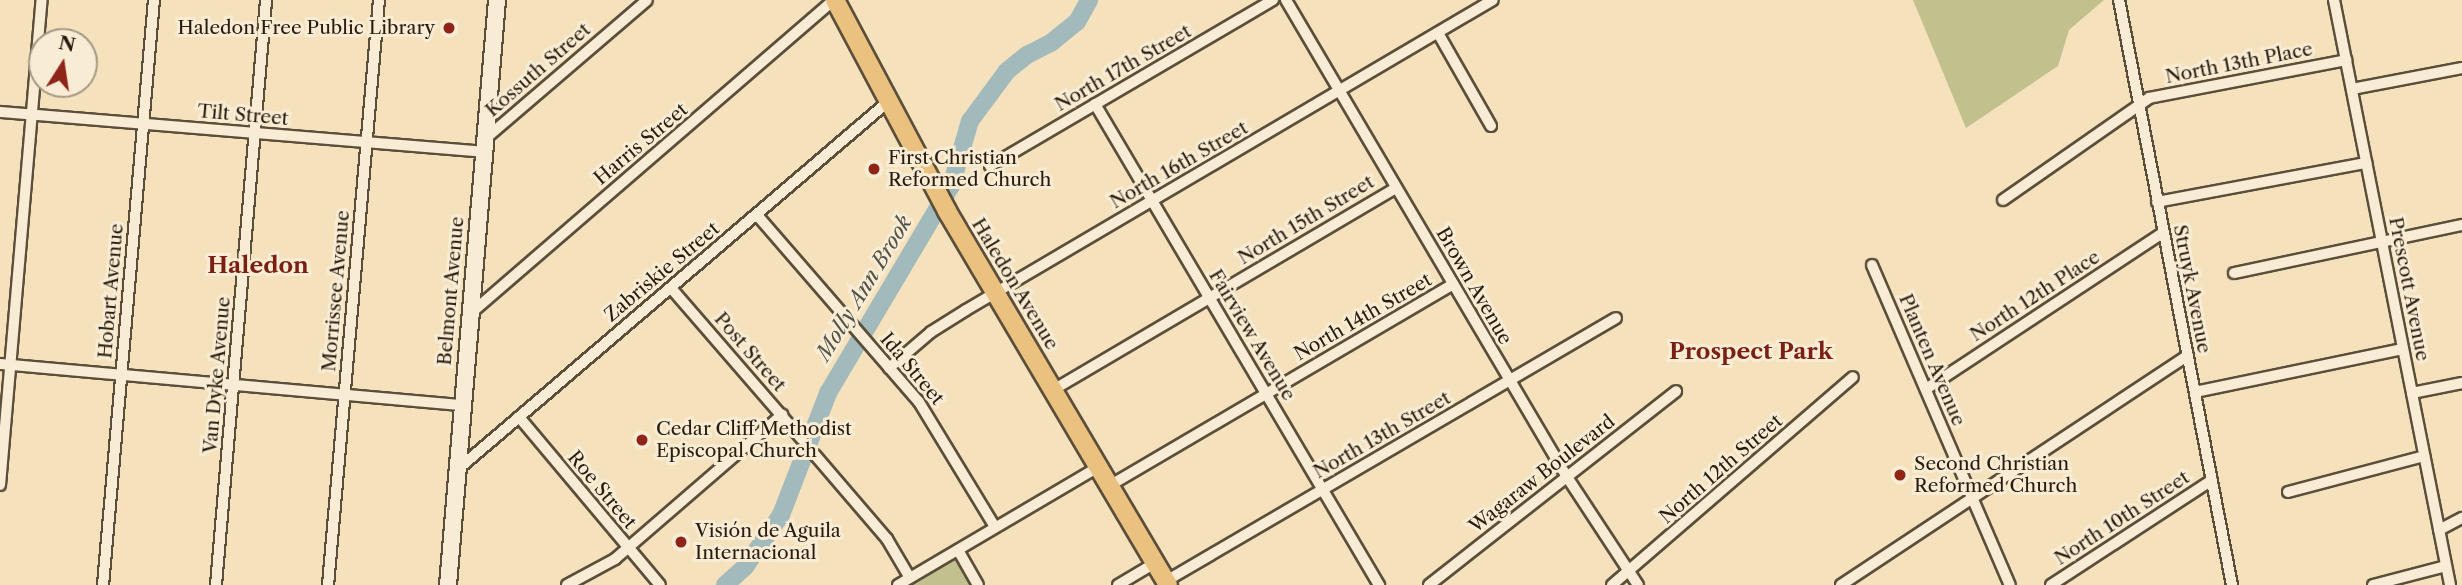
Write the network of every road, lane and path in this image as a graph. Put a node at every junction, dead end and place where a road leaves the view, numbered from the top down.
1 (42, 0) edge
2 (155, 0) edge
3 (265, 0) edge
4 (379, 0) edge
5 (497, 0) edge
6 (647, 0) edge
7 (834, 0) edge
8 (1273, 0) edge
9 (1286, 0) edge
10 (1493, 0) edge
11 (2119, 0) edge
12 (2334, 0) edge
13 (1438, 33) junction
14 (2346, 60) junction
15 (2462, 68) edge
16 (2351, 89) junction
17 (1340, 92) junction
18 (890, 100) junction
19 (1096, 104) junction
20 (2139, 106) junction
21 (0, 112) edge
22 (33, 115) junction
23 (144, 124) junction
24 (1491, 126) dead end
25 (255, 133) junction
26 (367, 143) junction
27 (484, 146) junction
28 (2366, 163) junction
29 (990, 166) dead end
30 (1396, 188) junction
31 (1152, 200) junction
32 (2003, 201) dead end
33 (2157, 202) junction
34 (757, 215) junction
35 (2462, 225) edge
36 (2164, 233) junction
37 (2382, 242) junction
38 (1872, 265) dead end
39 (2235, 273) dead end
40 (1453, 284) junction
41 (671, 288) junction
42 (996, 293) junction
43 (1210, 298) junction
44 (470, 314) junction
45 (1616, 318) dead end
46 (2403, 349) junction
47 (2188, 355) junction
48 (5, 364) edge
49 (889, 368) junction
50 (122, 374) junction
51 (1853, 377) dead end
52 (1510, 381) junction
53 (2462, 383) edge
54 (234, 384) junction
55 (1926, 389) junction
56 (1053, 390) junction
57 (1676, 391) dead end
58 (2195, 392) junction
59 (2412, 393) junction
60 (344, 394) junction
61 (1266, 394) junction
62 (463, 405) junction
63 (782, 415) junction
64 (519, 417) junction
65 (802, 439) dead end
66 (815, 455) dead end
67 (2424, 456) junction
68 (1098, 467) junction
69 (457, 470) junction
70 (1567, 477) junction
71 (2212, 480) junction
72 (0, 485) edge
73 (1109, 486) junction
74 (1323, 490) junction
75 (2288, 492) dead end
76 (1972, 498) junction
77 (2462, 518) edge
78 (995, 527) junction
79 (2439, 530) junction
80 (628, 547) junction
81 (958, 550) junction
82 (1155, 563) junction
83 (2446, 566) junction
84 (1629, 572) junction
85 (910, 578) junction
86 (450, 582) edge
87 (1167, 583) edge
88 (103, 585) edge
89 (216, 585) edge
90 (328, 585) edge
91 (567, 585) edge
92 (660, 585) edge
93 (898, 585) edge
94 (978, 585) edge
95 (1118, 585) edge
96 (1379, 585) edge
97 (1429, 585) edge
98 (1612, 585) edge
99 (1638, 585) edge
100 (1841, 585) edge
101 (2010, 585) edge
102 (2051, 585) edge
103 (2232, 585) edge
104 (2373, 585) edge
105 (2450, 585) edge

1 - 22 street
2 - 23 street, Hobart Avenue
3 - 25 street, Van Dyke Avenue
4 - 26 street, Morrissee Avenue
5 - 27 main road, Belmont Avenue
6 - 27 street, Kossuth Street
7 - 18 main road, Haledon Avenue
7 - 44 street, Harris Street
8 - 19 street, North 17th Street
9 - 17 street, Brown Avenue
10 - 13 street, North 16th Street
11 - 20 street, Struyk Avenue
12 - 14 street, Prescott Avenue
13 - 17 street, North 16th Street
13 - 24 street
14 - 16 street, Prescott Avenue
14 - 20 street, North 13th Place
15 - 16 street
16 - 28 street, Prescott Avenue
17 - 30 street, Brown Avenue
17 - 31 street, North 16th Street
18 - 34 street, Zabriskie Street
18 - 42 main road, Haledon Avenue
19 - 29 street, North 17th Street
19 - 31 street, Fairview Avenue
20 - 32 street, North 13th Place
20 - 33 street, Struyk Avenue
21 - 22 street, Tilt Street
22 - 23 street, Tilt Street
22 - 48 street
23 - 25 street, Tilt Street
23 - 50 street, Hobart Avenue
25 - 26 street, Tilt Street
25 - 54 street, Van Dyke Avenue
26 - 27 street, Tilt Street
26 - 60 street, Morrissee Avenue
27 - 44 main road, Belmont Avenue
28 - 33 street
28 - 37 street, Prescott Avenue
30 - 40 street, Brown Avenue
30 - 43 street, North 15th Street
31 - 42 street, North 16th Street
31 - 43 street, Fairview Avenue
33 - 36 street, Struyk Avenue
34 - 41 street, Zabriskie Street
34 - 49 street, Ida Street
35 - 37 street
36 - 47 street, Struyk Avenue
36 - 55 street, North 12th Place
37 - 39 street
37 - 46 street, Prescott Avenue
38 - 55 street, Planten Avenue
40 - 52 street, Brown Avenue
40 - 61 street, North 14th Street
41 - 63 street, Post Street
41 - 64 street, Zabriskie Street
42 - 49 street, North 16th Street
42 - 56 main road, Haledon Avenue
43 - 56 street, North 15th Street
43 - 61 street, Fairview Avenue
44 - 62 main road, Belmont Avenue
45 - 52 street, North 13th Street
46 - 58 street
46 - 59 street, Prescott Avenue
47 - 58 street, Struyk Avenue
47 - 76 street
48 - 50 street
48 - 72 street
49 - 78 street, Ida Street
50 - 54 street
50 - 88 street, Hobart Avenue
51 - 84 street, North 12th Street
52 - 70 street, Brown Avenue
52 - 74 street, North 13th Street
53 - 59 street
54 - 60 street
54 - 89 street, Van Dyke Avenue
55 - 76 street, Planten Avenue
56 - 68 main road, Haledon Avenue
57 - 70 street, Wagaraw Boulevard
58 - 71 street, Struyk Avenue
59 - 67 street, Prescott Avenue
60 - 62 street
60 - 90 street, Morrissee Avenue
61 - 73 street, North 14th Street
61 - 74 street, Fairview Avenue
62 - 69 main road, Belmont Avenue
63 - 65 street, Post Street
63 - 80 street
64 - 69 street, Zabriskie Street
64 - 80 street, Roe Street
66 - 85 street
67 - 75 street
67 - 79 street, Prescott Avenue
68 - 73 main road, Haledon Avenue
68 - 78 street
69 - 86 main road, Belmont Avenue
70 - 84 street, Brown Avenue
70 - 97 street, Wagaraw Boulevard
71 - 102 street, North 10th Street
71 - 103 street, Struyk Avenue
73 - 82 main road, Haledon Avenue
74 - 87 street, North 13th Street
74 - 96 street, Fairview Avenue
76 - 100 street
76 - 101 street, Planten Avenue
77 - 79 street
78 - 81 street
79 - 83 street, Prescott Avenue
80 - 91 street
80 - 92 street, Roe Street
81 - 85 street
81 - 94 street
82 - 87 main road, Haledon Avenue
82 - 95 street
83 - 104 street
83 - 105 street, Prescott Avenue
84 - 98 street, North 12th Street
84 - 99 street, Brown Avenue
85 - 93 street

